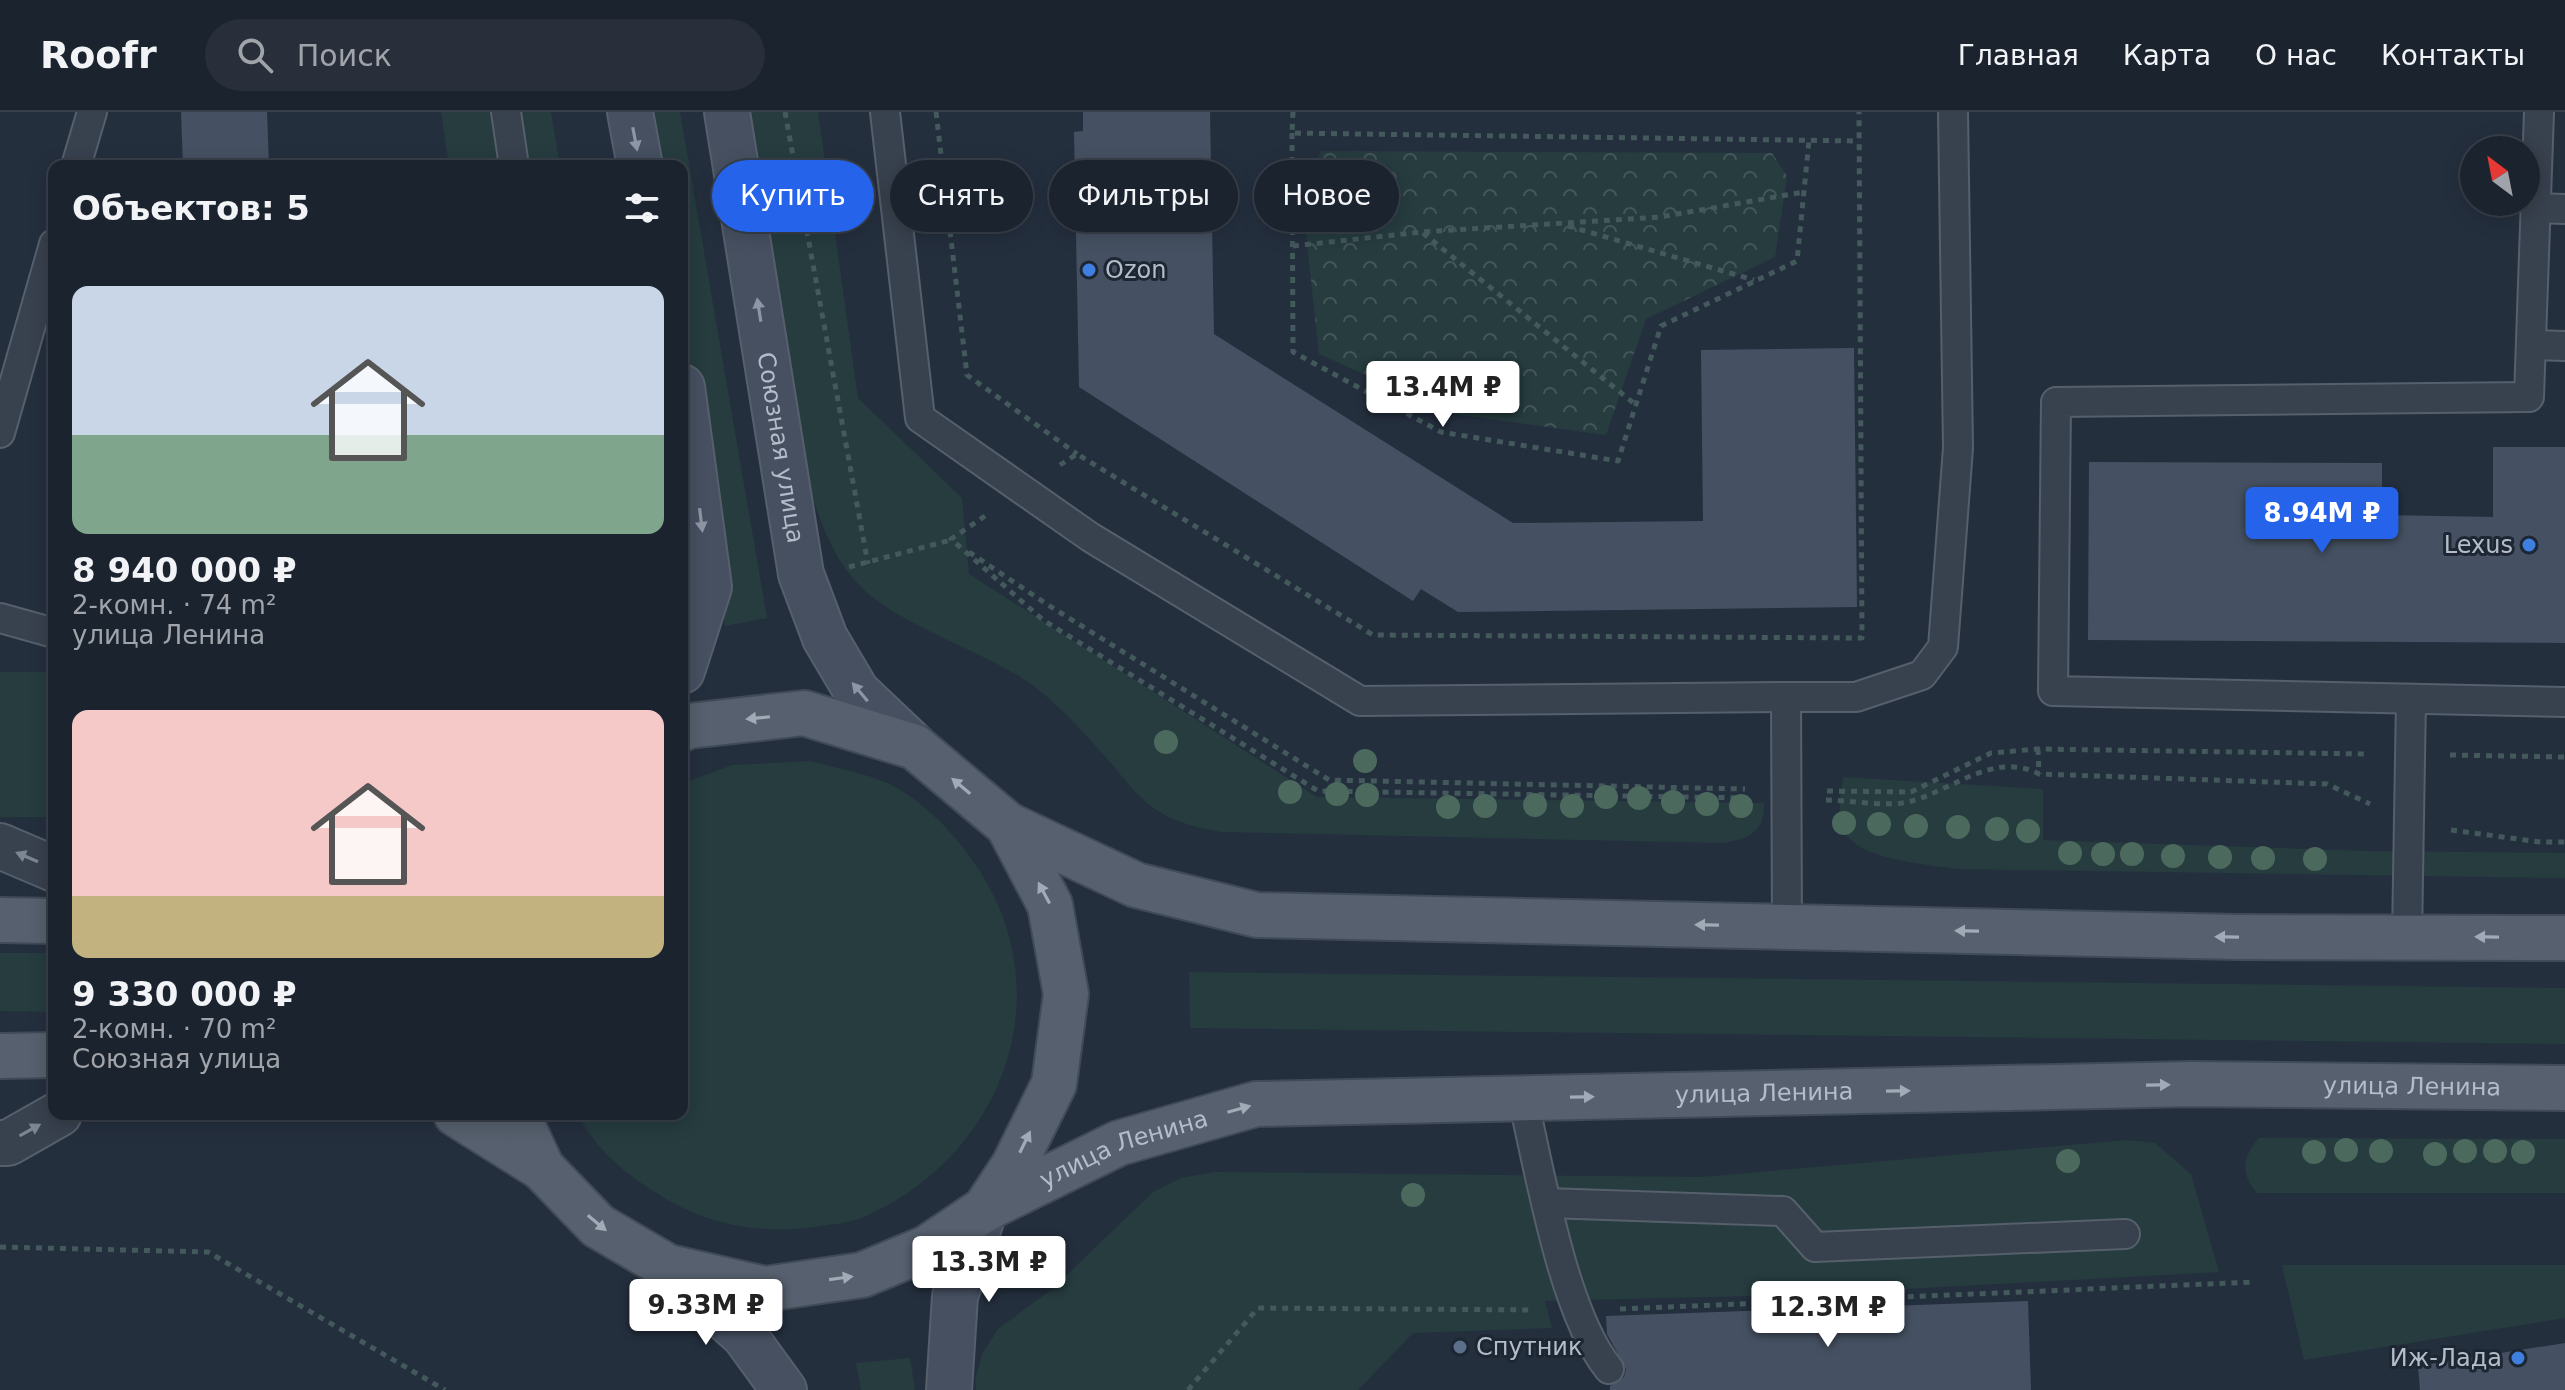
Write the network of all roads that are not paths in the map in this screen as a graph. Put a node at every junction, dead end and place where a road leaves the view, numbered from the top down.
1 (92, 112) edge
2 (506, 112) edge
3 (630, 112) edge
4 (727, 112) edge
5 (885, 112) edge
6 (1953, 112) edge
7 (2539, 112) edge
8 (2538, 136) edge
9 (78, 160) edge
10 (513, 160) edge
11 (639, 160) edge
12 (2540, 208) edge
13 (2565, 209) edge
14 (2536, 216) edge
15 (48, 265) edge
16 (2531, 345) junction
17 (2565, 346) edge
18 (688, 431) edge
19 (0, 433) edge
20 (0, 618) edge
21 (48, 631) edge
22 (688, 652) edge
23 (1786, 697) junction
24 (2411, 699) junction
25 (2565, 702) edge
26 (688, 726) edge
27 (915, 747) junction
28 (1008, 825) junction
29 (0, 846) edge
30 (48, 866) edge
31 (0, 920) edge
32 (48, 921) edge
33 (1787, 927) junction
34 (2407, 937) junction
35 (2565, 938) edge
36 (48, 1055) edge
37 (0, 1056) edge
38 (2565, 1088) edge
39 (1523, 1099) junction
40 (48, 1120) edge
41 (466, 1120) edge
42 (520, 1120) edge
43 (0, 1143) edge
44 (542, 1168) junction
45 (1547, 1203) junction
46 (985, 1209) junction
47 (2125, 1234) dead end
48 (668, 1267) junction
49 (1609, 1369) dead end
50 (784, 1390) edge
51 (949, 1390) edge

1 - 9 lane
2 - 10 lane
3 -> 11 main road
27 -> 4 main road, Союзная улица
5 - 23 lane
6 - 23 lane
7 - 8 lane
12 - 13 lane
14 - 16 lane
15 - 19 lane
16 - 17 lane
16 - 24 lane
18 -> 22 main road
20 - 21 lane
23 - 33 lane
24 - 25 lane
24 - 34 lane
27 -> 26 main road
28 -> 27 main road
33 -> 28 main road
46 -> 28 main road
30 -> 29 street
31 - 32 main road
34 -> 33 main road
35 -> 34 main road
36 - 37 main road
39 -> 38 main road, улица Ленина
39 - 45 lane
46 -> 39 main road, улица Ленина
43 -> 40 street
41 - 44 main road
42 - 44 main road
44 -> 48 main road
45 - 47 lane
45 - 49 lane
48 -> 46 main road
46 - 51 main road
48 - 50 main road

